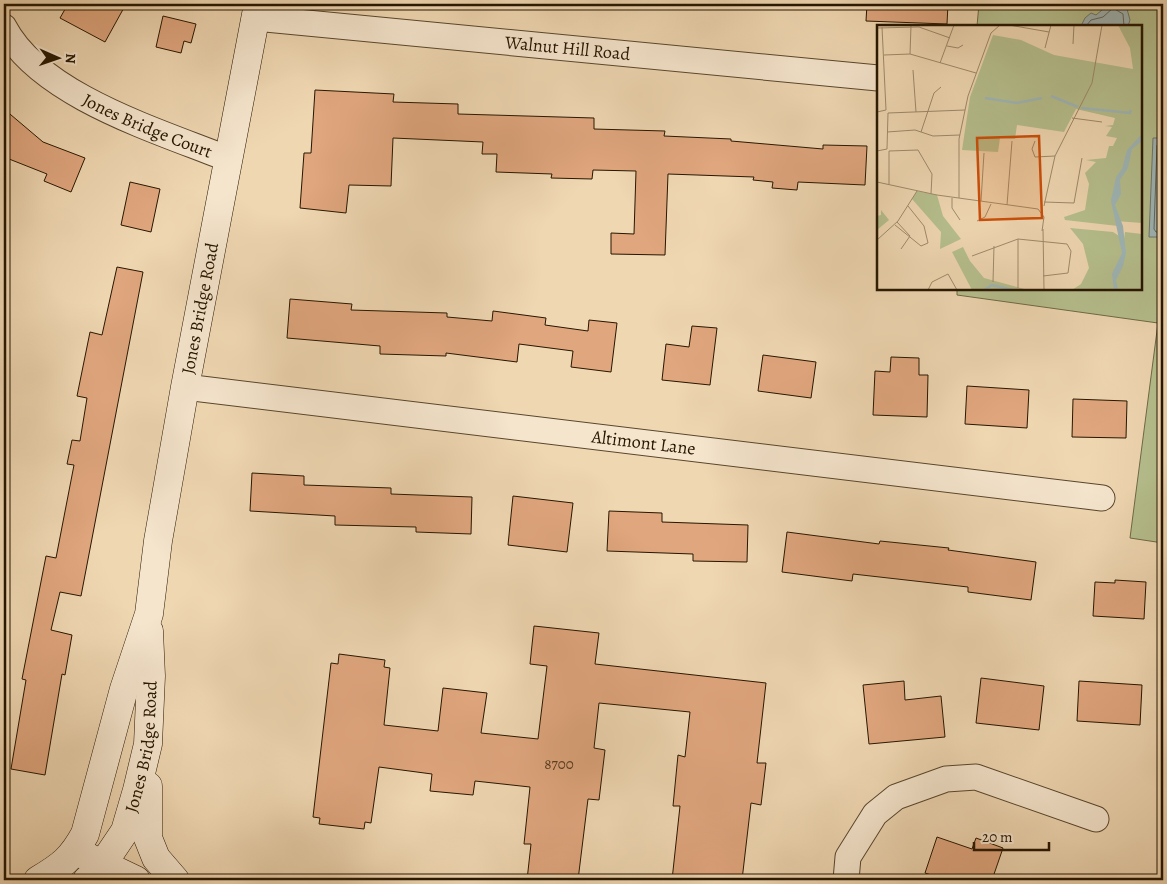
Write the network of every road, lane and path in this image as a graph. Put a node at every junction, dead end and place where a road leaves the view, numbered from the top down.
1 (257, 11) edge
2 (4, 27) edge
3 (877, 78) edge
4 (228, 159) junction
5 (185, 387) junction
6 (1102, 498) dead end
7 (149, 614) junction
8 (148, 744) junction
9 (1096, 819) dead end
10 (76, 850) junction
11 (94, 875) edge
12 (38, 880) edge
13 (136, 880) edge
14 (175, 880) edge
15 (846, 880) edge

1 - 3 street, Walnut Hill Road
1 - 4 main road, Jones Bridge Road
2 - 4 street, Jones Bridge Court
4 - 5 main road, Jones Bridge Road
5 - 6 street, Altimont Lane
5 - 7 main road, Jones Bridge Road
7 - 8 main road, Jones Bridge Road
7 - 10 main road, Jones Bridge Road
8 - 11 main road, Jones Bridge Road
8 - 14 main road
9 - 15 street
10 - 11 main road
10 - 12 main road, Jones Bridge Road
11 - 13 main road

